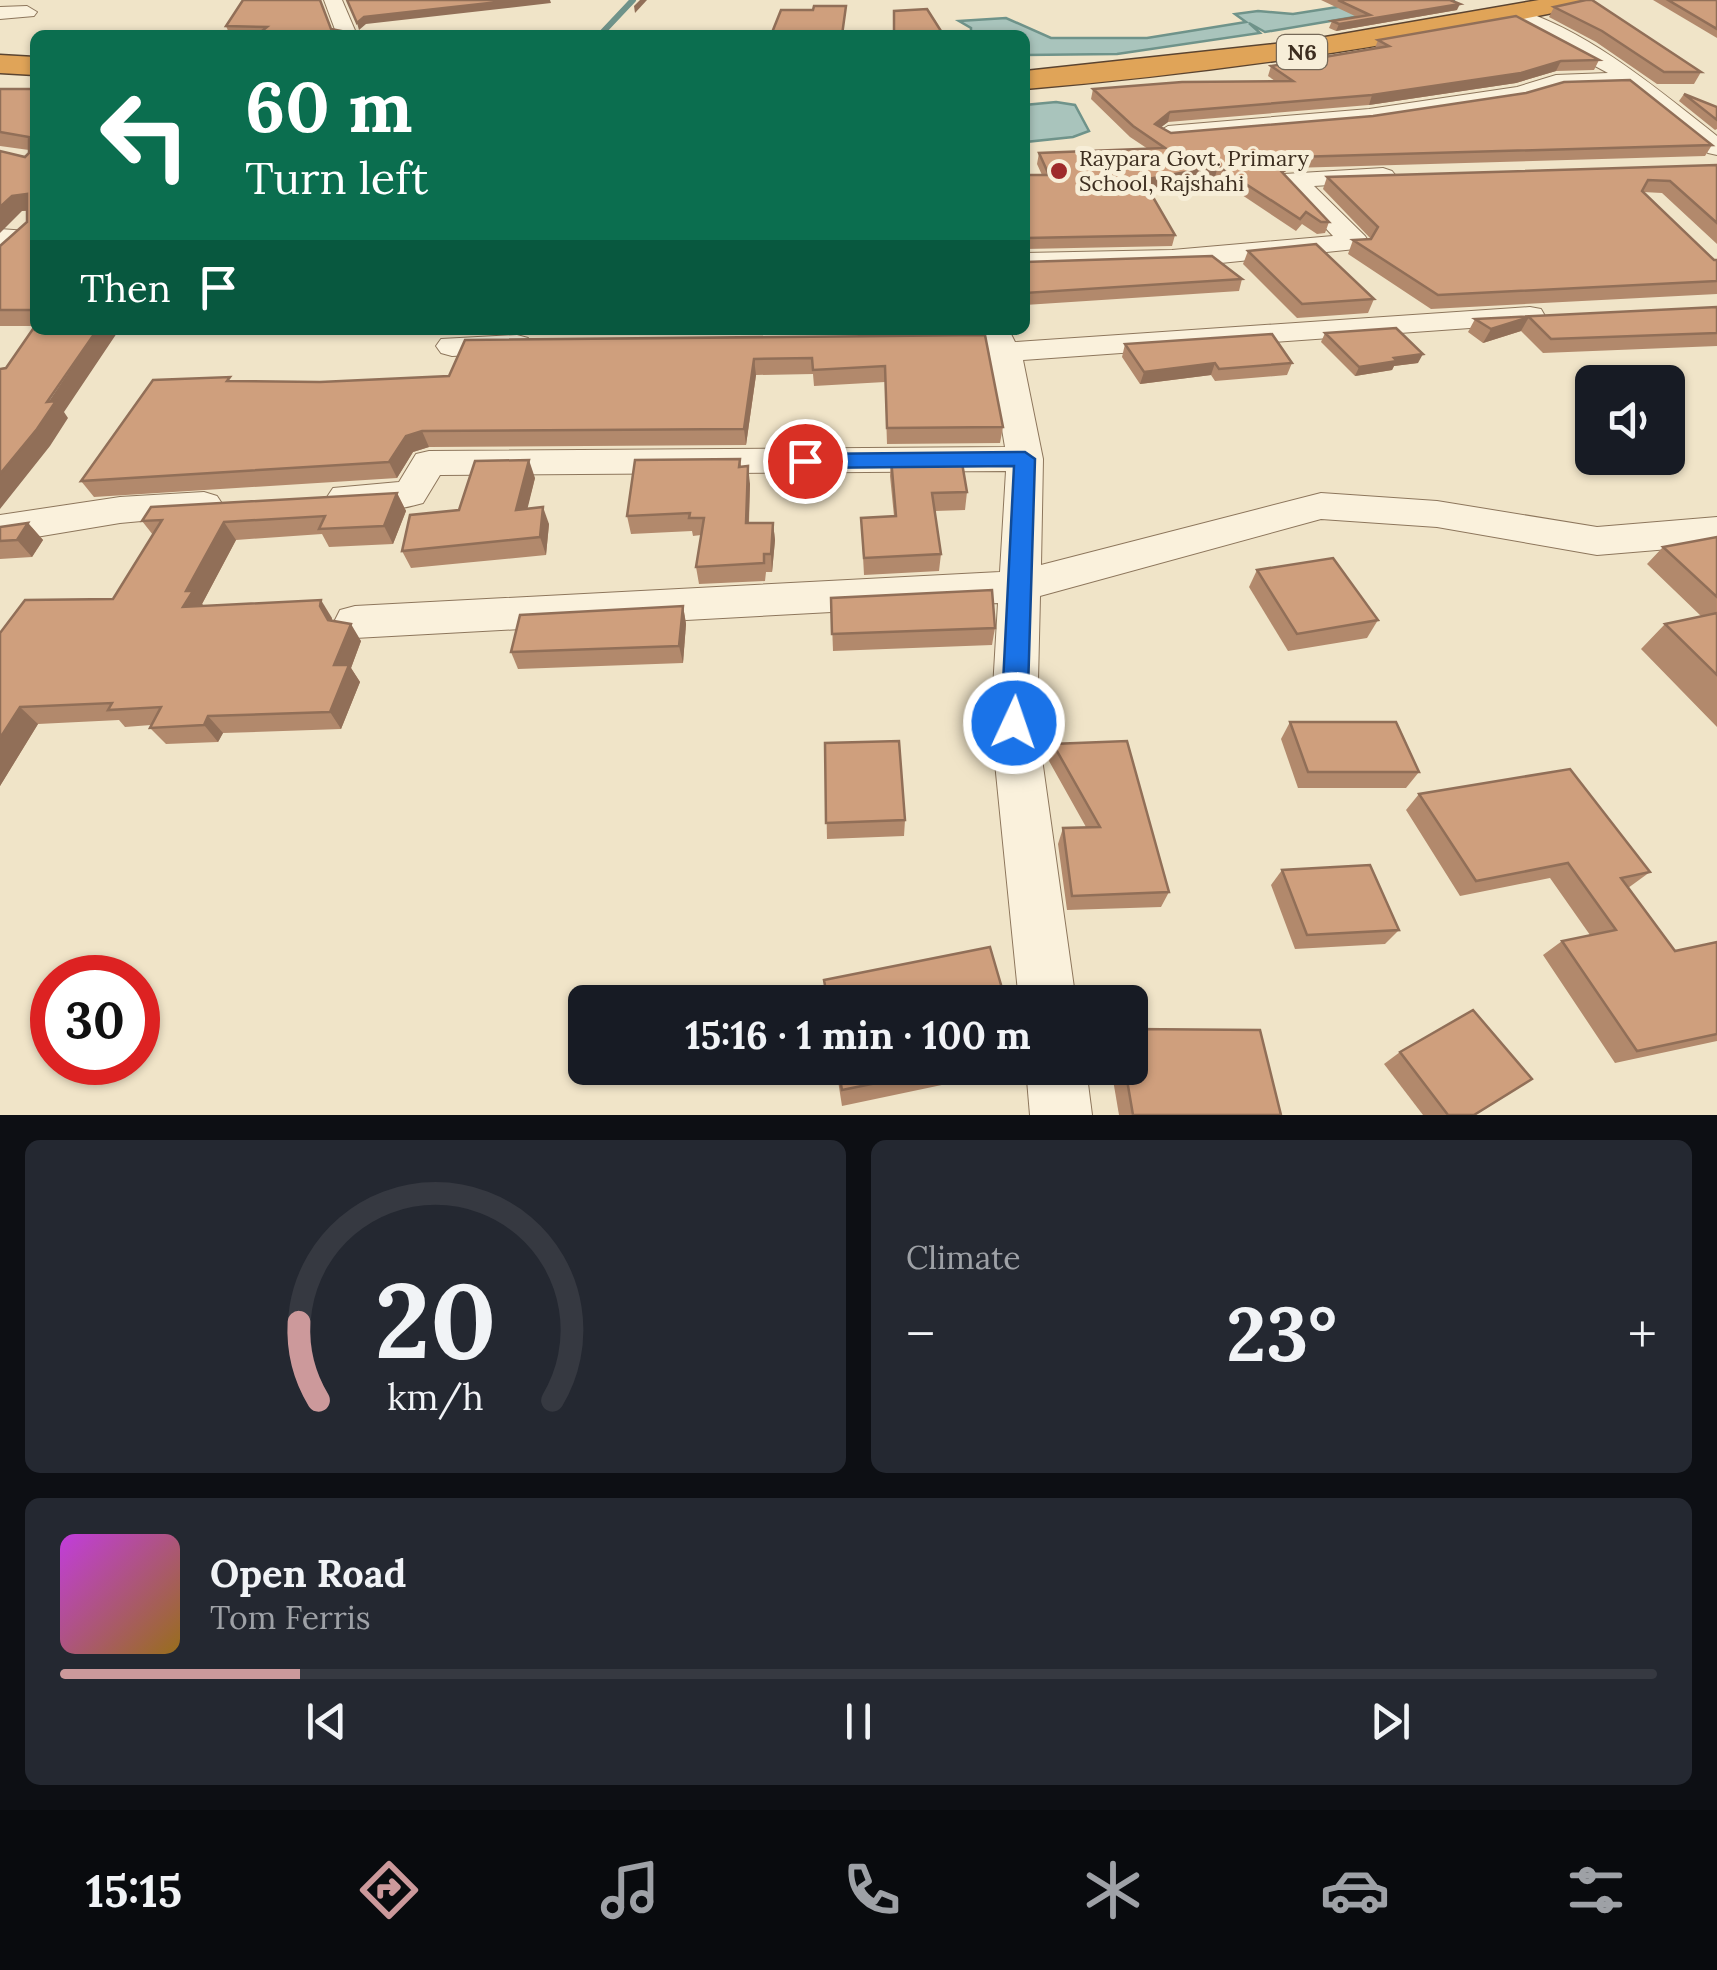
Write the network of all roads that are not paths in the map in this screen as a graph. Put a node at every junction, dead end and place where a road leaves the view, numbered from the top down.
1 (333, 0) edge
2 (1576, 0) edge
3 (1518, 7) edge
4 (27, 12) dead end
5 (0, 13) edge
6 (344, 30) edge
7 (0, 64) edge
8 (30, 66) edge
9 (1030, 69) edge
10 (0, 73) edge
11 (30, 74) edge
12 (1631, 79) junction
13 (1030, 80) edge
14 (1168, 133) edge
15 (1711, 160) edge
16 (1409, 175) edge
17 (1030, 262) edge
18 (1560, 315) edge
19 (988, 339) edge
20 (550, 345) edge
21 (452, 346) dead end
22 (1025, 459) junction
23 (314, 499) edge
24 (236, 504) edge
25 (0, 530) edge
26 (1717, 530) edge
27 (1021, 586) junction
28 (354, 622) edge
29 (1046, 985) edge
30 (1058, 1085) edge
31 (1061, 1115) edge

1 - 6 street
2 - 3 highway, N6
3 - 9 highway, N6
3 - 12 street
3 - 13 highway, N6
4 - 5 street
7 - 8 highway
10 - 11 highway
12 - 14 street
12 - 15 street
16 - 17 street
18 - 19 street
19 - 22 street
20 - 21 street
22 - 23 street
22 - 27 street
24 - 25 street
26 - 27 street
27 - 28 street
27 - 29 street
30 - 31 street

